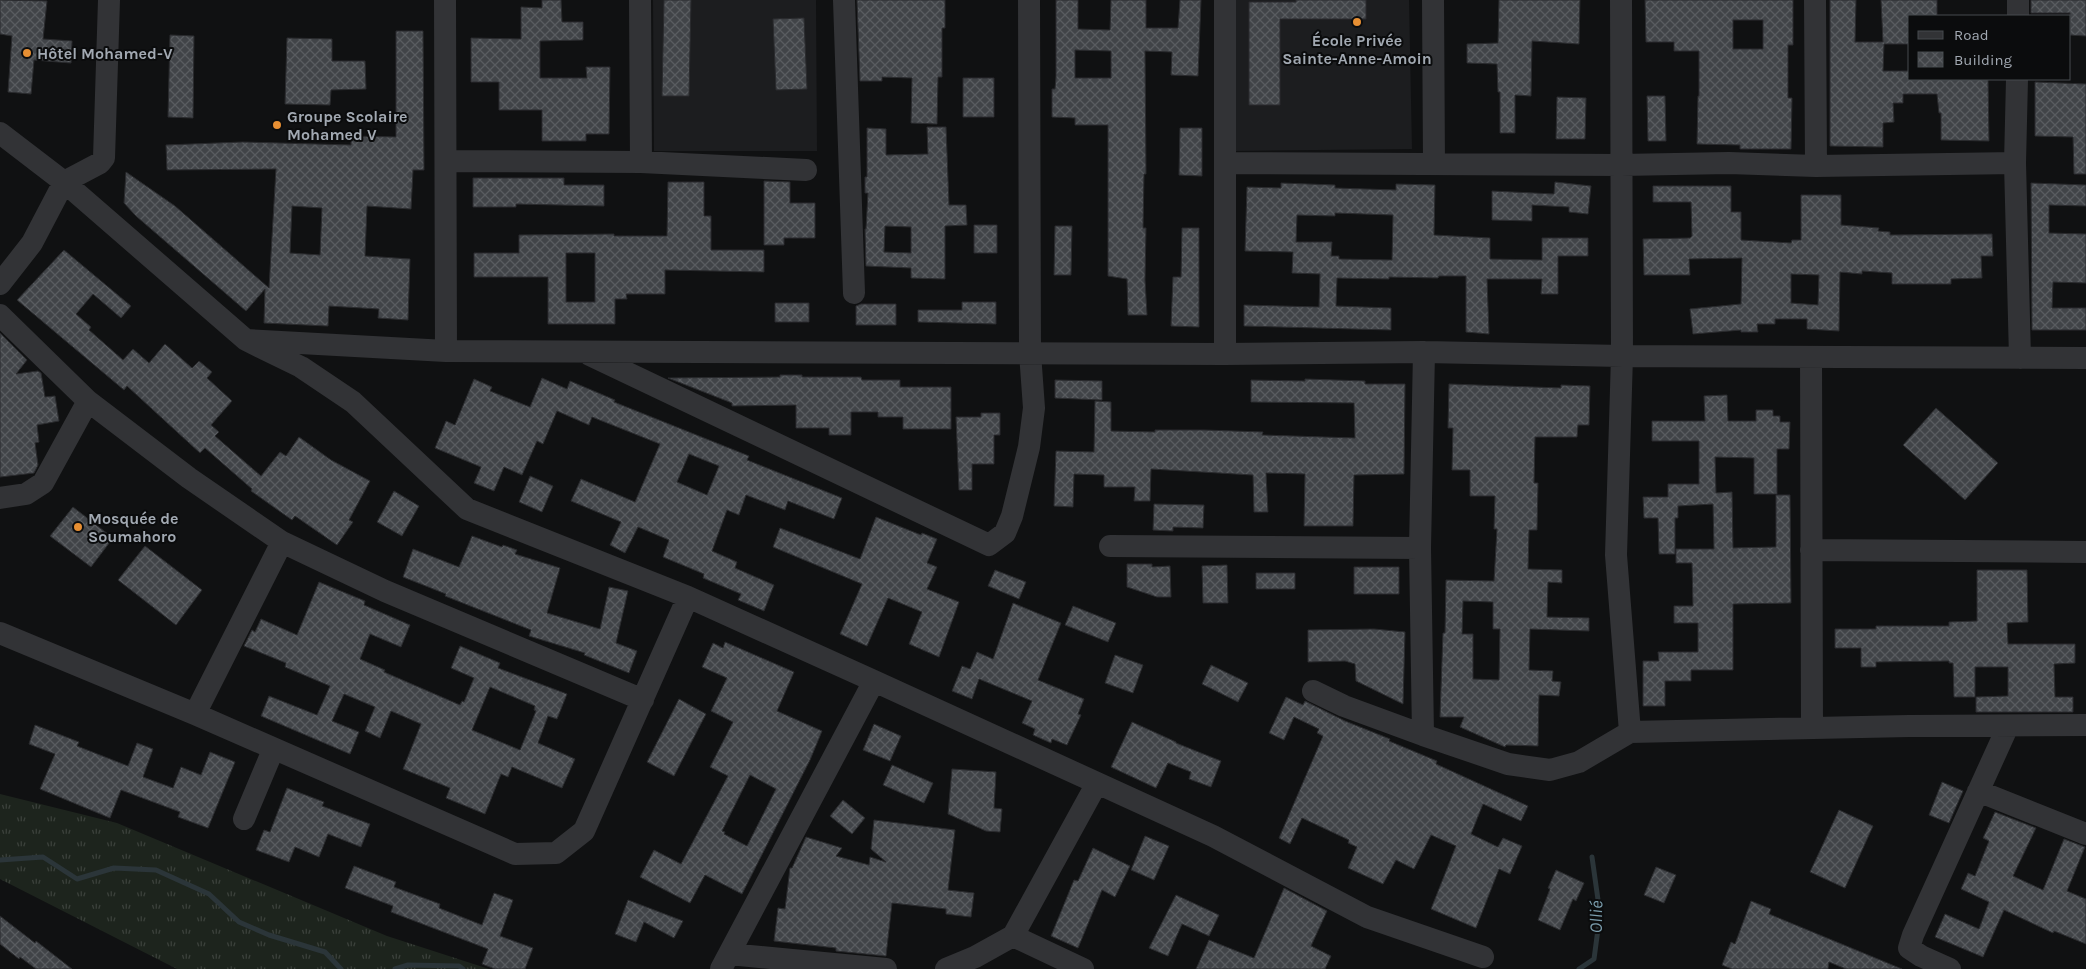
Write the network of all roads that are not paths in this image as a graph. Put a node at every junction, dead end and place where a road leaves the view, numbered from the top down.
1 (109, 0) edge
2 (445, 0) edge
3 (640, 0) edge
4 (844, 0) edge
5 (1029, 0) edge
6 (1224, 0) edge
7 (1433, 0) edge
8 (1621, 0) edge
9 (1815, 0) edge
10 (2018, 0) edge
11 (2018, 15) edge
12 (2017, 80) edge
13 (0, 133) edge
14 (446, 161) junction
15 (641, 162) junction
16 (1225, 163) junction
17 (2015, 163) junction
18 (1434, 164) junction
19 (1621, 165) junction
20 (1816, 166) junction
21 (806, 170) dead end
22 (64, 182) junction
23 (0, 284) edge
24 (854, 294) dead end
25 (0, 315) edge
26 (246, 340) junction
27 (446, 350) junction
28 (583, 351) junction
29 (1424, 352) junction
30 (1030, 353) junction
31 (1225, 354) junction
32 (1622, 356) junction
33 (1811, 357) junction
34 (2020, 358) junction
35 (2086, 358) edge
36 (88, 401) junction
37 (0, 498) edge
38 (282, 542) junction
39 (1110, 546) dead end
40 (1420, 548) junction
41 (1811, 550) junction
42 (2086, 552) edge
43 (688, 597) junction
44 (0, 633) edge
45 (874, 681) junction
46 (1313, 691) dead end
47 (642, 700) junction
48 (195, 714) junction
49 (2086, 725) edge
50 (2008, 726) junction
51 (1812, 728) junction
52 (1630, 732) junction
53 (1423, 735) junction
54 (273, 750) junction
55 (1097, 783) junction
56 (1978, 792) junction
57 (244, 819) dead end
58 (2086, 834) edge
59 (1013, 936) junction
60 (1483, 957) dead end
61 (725, 962) edge
62 (886, 969) edge
63 (946, 969) edge
64 (1082, 969) edge
65 (1950, 969) edge

1 - 22 street
2 - 14 street
3 - 15 street
4 - 24 street
5 - 30 street
6 - 16 street
7 - 18 street
8 - 19 street
9 - 20 street
10 - 11 street
12 - 17 street
13 - 22 street
14 - 15 street
14 - 27 street
15 - 21 street
16 - 18 street
16 - 31 street
17 - 20 street
17 - 34 street
18 - 19 street
19 - 20 street
19 - 32 street
22 - 23 street
22 - 26 street
25 - 36 street
26 - 27 street
26 - 43 street
27 - 28 street
28 - 30 street
28 - 30 street
29 - 31 street
29 - 32 street
29 - 40 street
30 - 31 street
32 - 33 street
32 - 52 street
33 - 34 street
33 - 41 street
34 - 35 street
36 - 37 street
36 - 38 street
38 - 47 street
38 - 48 street
39 - 40 street
40 - 53 street
41 - 42 street
41 - 51 street
43 - 45 street
43 - 47 street
44 - 48 street
45 - 55 street
45 - 61 street
46 - 53 street
47 - 54 street
48 - 54 street
49 - 50 street
50 - 51 street
50 - 56 street
51 - 52 street
52 - 53 street
54 - 57 street
55 - 59 street
55 - 60 street
56 - 58 street
56 - 65 street
59 - 63 street
59 - 64 street
61 - 62 street

